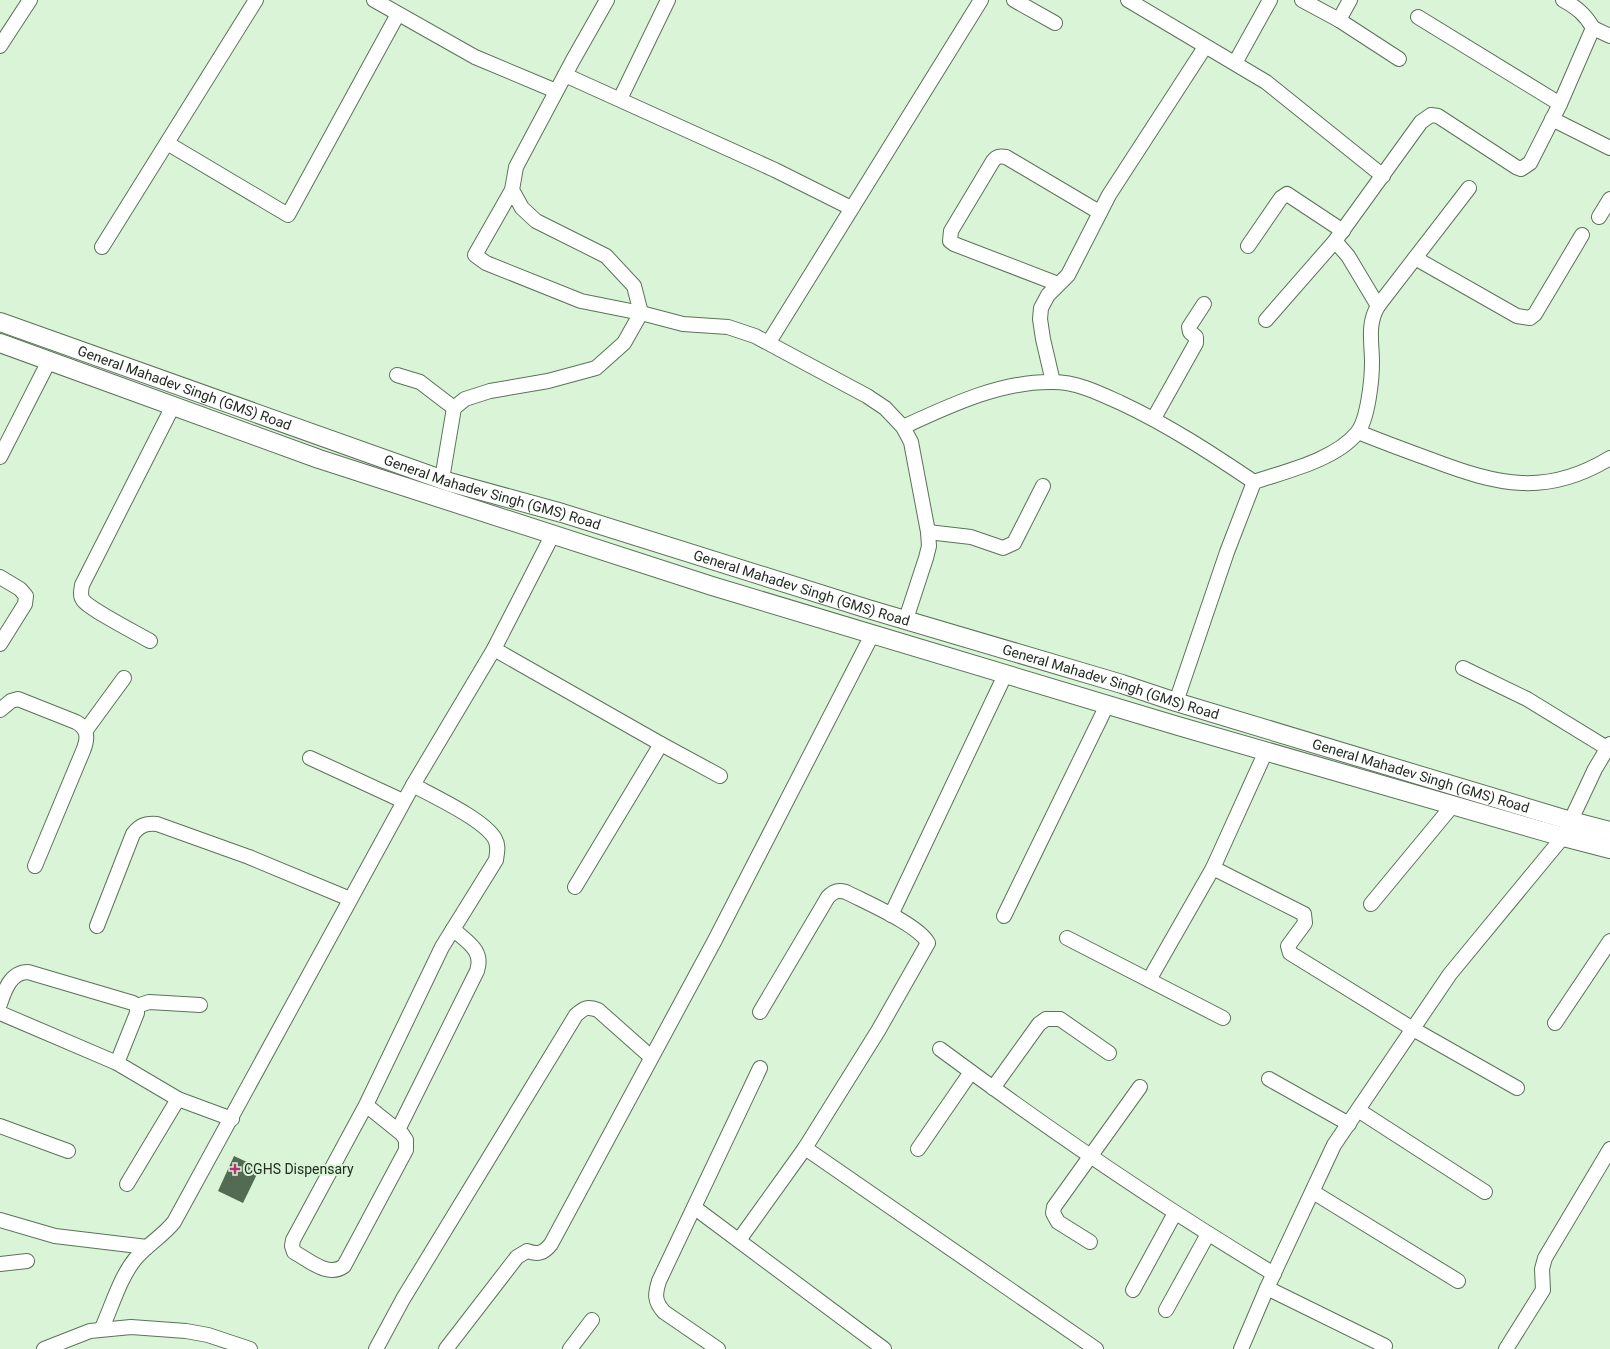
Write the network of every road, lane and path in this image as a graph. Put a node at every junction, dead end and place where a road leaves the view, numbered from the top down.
1 (30, 0) edge
2 (256, 0) edge
3 (374, 0) edge
4 (607, 0) edge
5 (668, 0) edge
6 (981, 0) edge
7 (1014, 0) edge
8 (1128, 0) edge
9 (1270, 0) edge
10 (1302, 0) edge
11 (1350, 0) edge
12 (1563, 0) edge
13 (398, 14) junction
14 (1418, 17) dead end
15 (1339, 20) junction
16 (1054, 23) dead end
17 (1593, 28) junction
18 (1610, 36) edge
19 (0, 46) edge
20 (1205, 47) junction
21 (1399, 59) dead end
22 (1235, 63) junction
23 (565, 75) junction
24 (556, 91) junction
25 (620, 99) junction
26 (1560, 104) junction
27 (1552, 119) junction
28 (167, 143) junction
29 (1610, 148) edge
30 (1383, 176) junction
31 (1469, 188) dead end
32 (512, 190) junction
33 (1610, 199) edge
34 (851, 208) junction
35 (1099, 212) junction
36 (1599, 217) dead end
37 (1582, 235) dead end
38 (1339, 236) junction
39 (102, 246) dead end
40 (1248, 246) dead end
41 (1415, 258) junction
42 (1058, 284) junction
43 (1204, 304) dead end
44 (1378, 306) junction
45 (641, 313) junction
46 (1266, 320) dead end
47 (0, 322) edge
48 (769, 342) junction
49 (0, 343) edge
50 (49, 361) junction
51 (397, 375) dead end
52 (1053, 382) junction
53 (173, 406) junction
54 (454, 408) junction
55 (1154, 418) junction
56 (903, 427) junction
57 (1358, 432) junction
58 (0, 457) edge
59 (1610, 458) edge
60 (442, 479) junction
61 (1254, 482) junction
62 (1043, 486) dead end
63 (928, 532) junction
64 (553, 534) junction
65 (0, 577) edge
66 (906, 619) junction
67 (872, 635) junction
68 (150, 641) dead end
69 (0, 644) edge
70 (494, 649) junction
71 (1462, 668) dead end
72 (1005, 675) junction
73 (124, 678) dead end
74 (1176, 702) junction
75 (1107, 705) junction
76 (0, 709) edge
77 (86, 730) junction
78 (661, 744) junction
79 (1609, 746) edge
80 (1266, 751) junction
81 (310, 758) dead end
82 (720, 776) dead end
83 (413, 785) junction
84 (403, 801) junction
85 (1453, 805) junction
86 (1571, 821) junction
87 (1610, 831) edge
88 (1563, 837) junction
89 (1610, 849) edge
90 (35, 866) dead end
91 (1213, 868) junction
92 (575, 887) dead end
93 (350, 899) junction
94 (1371, 904) dead end
95 (891, 915) junction
96 (1004, 916) dead end
97 (97, 926) dead end
98 (453, 929) junction
99 (1067, 938) dead end
100 (1610, 941) edge
101 (1149, 980) junction
102 (0, 1004) edge
103 (200, 1005) dead end
104 (137, 1006) junction
105 (0, 1012) edge
106 (760, 1012) dead end
107 (1223, 1018) dead end
108 (1555, 1023) dead end
109 (1413, 1029) junction
110 (940, 1049) dead end
111 (1109, 1053) dead end
112 (651, 1057) junction
113 (117, 1063) junction
114 (760, 1068) dead end
115 (971, 1072) junction
116 (1269, 1079) dead end
117 (1140, 1087) dead end
118 (993, 1088) junction
119 (1517, 1088) dead end
120 (178, 1099) junction
121 (366, 1105) junction
122 (1358, 1110) junction
123 (232, 1119) junction
124 (1349, 1124) junction
125 (0, 1126) edge
126 (398, 1130) junction
127 (805, 1148) junction
128 (918, 1149) dead end
129 (1610, 1149) edge
130 (68, 1152) dead end
131 (1090, 1156) junction
132 (127, 1184) dead end
133 (1313, 1192) junction
134 (1485, 1192) dead end
135 (695, 1208) junction
136 (1175, 1213) junction
137 (0, 1220) edge
138 (1208, 1234) junction
139 (739, 1240) junction
140 (1090, 1242) dead end
141 (147, 1247) junction
142 (27, 1261) dead end
143 (0, 1264) edge
144 (1274, 1274) junction
145 (1458, 1281) dead end
146 (1267, 1288) junction
147 (1132, 1290) dead end
148 (1166, 1310) dead end
149 (592, 1320) dead end
150 (102, 1328) junction
151 (1385, 1346) dead end
152 (44, 1349) edge
153 (250, 1349) edge
154 (376, 1349) edge
155 (446, 1349) edge
156 (570, 1349) edge
157 (718, 1349) edge
158 (884, 1349) edge
159 (1096, 1349) edge
160 (1241, 1349) edge
161 (1506, 1349) edge

1 - 19 street
2 - 28 street
3 - 13 street
4 - 23 street
5 - 25 street
6 - 34 street
7 - 16 street
8 - 20 street
9 - 22 street
10 - 15 street
11 - 15 street
12 - 17 street
13 - 24 street
13 - 28 street
14 - 26 street
15 - 21 street
17 - 18 street
17 - 26 street
20 - 22 street
20 - 35 street
22 - 30 street
23 - 24 street
23 - 25 street
24 - 32 street
25 - 34 street
26 - 27 street
27 - 29 street
27 - 30 street
28 - 39 street
30 - 38 street
31 - 41 street
32 - 45 street
32 - 45 street
33 - 36 street
34 - 48 street
35 - 42 street
35 - 42 street
37 - 41 street
38 - 40 street
38 - 44 street
38 - 46 street
41 - 44 street
42 - 52 street
43 - 55 street
44 - 57 street
45 - 48 street
45 - 54 street
47 - 60 street, General Mahadev Singh (GMS) Road
48 - 56 street
49 - 50 street
50 - 53 street
50 - 58 street
51 - 54 street
52 - 55 street
52 - 56 street
53 - 64 street
53 - 68 street
54 - 60 street
55 - 61 street
56 - 63 street
57 - 59 street
57 - 61 street
60 - 66 street, General Mahadev Singh (GMS) Road
61 - 74 street
62 - 63 street
63 - 66 street
64 - 67 street
64 - 70 street
65 - 69 street
66 - 74 street, General Mahadev Singh (GMS) Road
67 - 72 street
67 - 112 street
70 - 78 street
70 - 83 street
71 - 79 street
72 - 75 street
72 - 95 street
73 - 77 street
74 - 86 street, General Mahadev Singh (GMS) Road
75 - 80 street
75 - 96 street
76 - 77 street
77 - 90 street
78 - 82 street
78 - 92 street
79 - 86 street
80 - 85 street
80 - 91 street
81 - 84 street
83 - 84 street
83 - 98 street
84 - 93 street
85 - 88 street
85 - 94 street
86 - 87 street, General Mahadev Singh (GMS) Road
86 - 88 street
88 - 89 street
88 - 109 street
91 - 101 street
91 - 109 street
93 - 97 street
93 - 123 street
95 - 106 street
95 - 127 street
98 - 121 street
98 - 126 street
99 - 101 street
100 - 108 street
101 - 107 street
102 - 104 street
103 - 104 street
104 - 113 street
105 - 113 street
109 - 119 street
109 - 122 street
110 - 115 street
111 - 118 street
112 - 154 street
112 - 155 street
113 - 120 street
114 - 135 street
115 - 118 street
115 - 128 street
116 - 124 street
117 - 131 street
118 - 131 street
120 - 123 street
120 - 132 street
121 - 126 street
121 - 126 street
122 - 124 street
122 - 134 street
123 - 141 street
124 - 133 street
125 - 130 street
127 - 139 street
127 - 159 street
129 - 161 street
131 - 136 street
131 - 140 street
133 - 144 street
133 - 145 street
135 - 139 street
135 - 157 street
136 - 138 street
136 - 147 street
137 - 141 street
138 - 144 street
138 - 148 street
139 - 158 street
141 - 150 street
142 - 143 street
144 - 146 street
146 - 151 street
146 - 160 street
149 - 156 street
150 - 152 street
150 - 153 street

